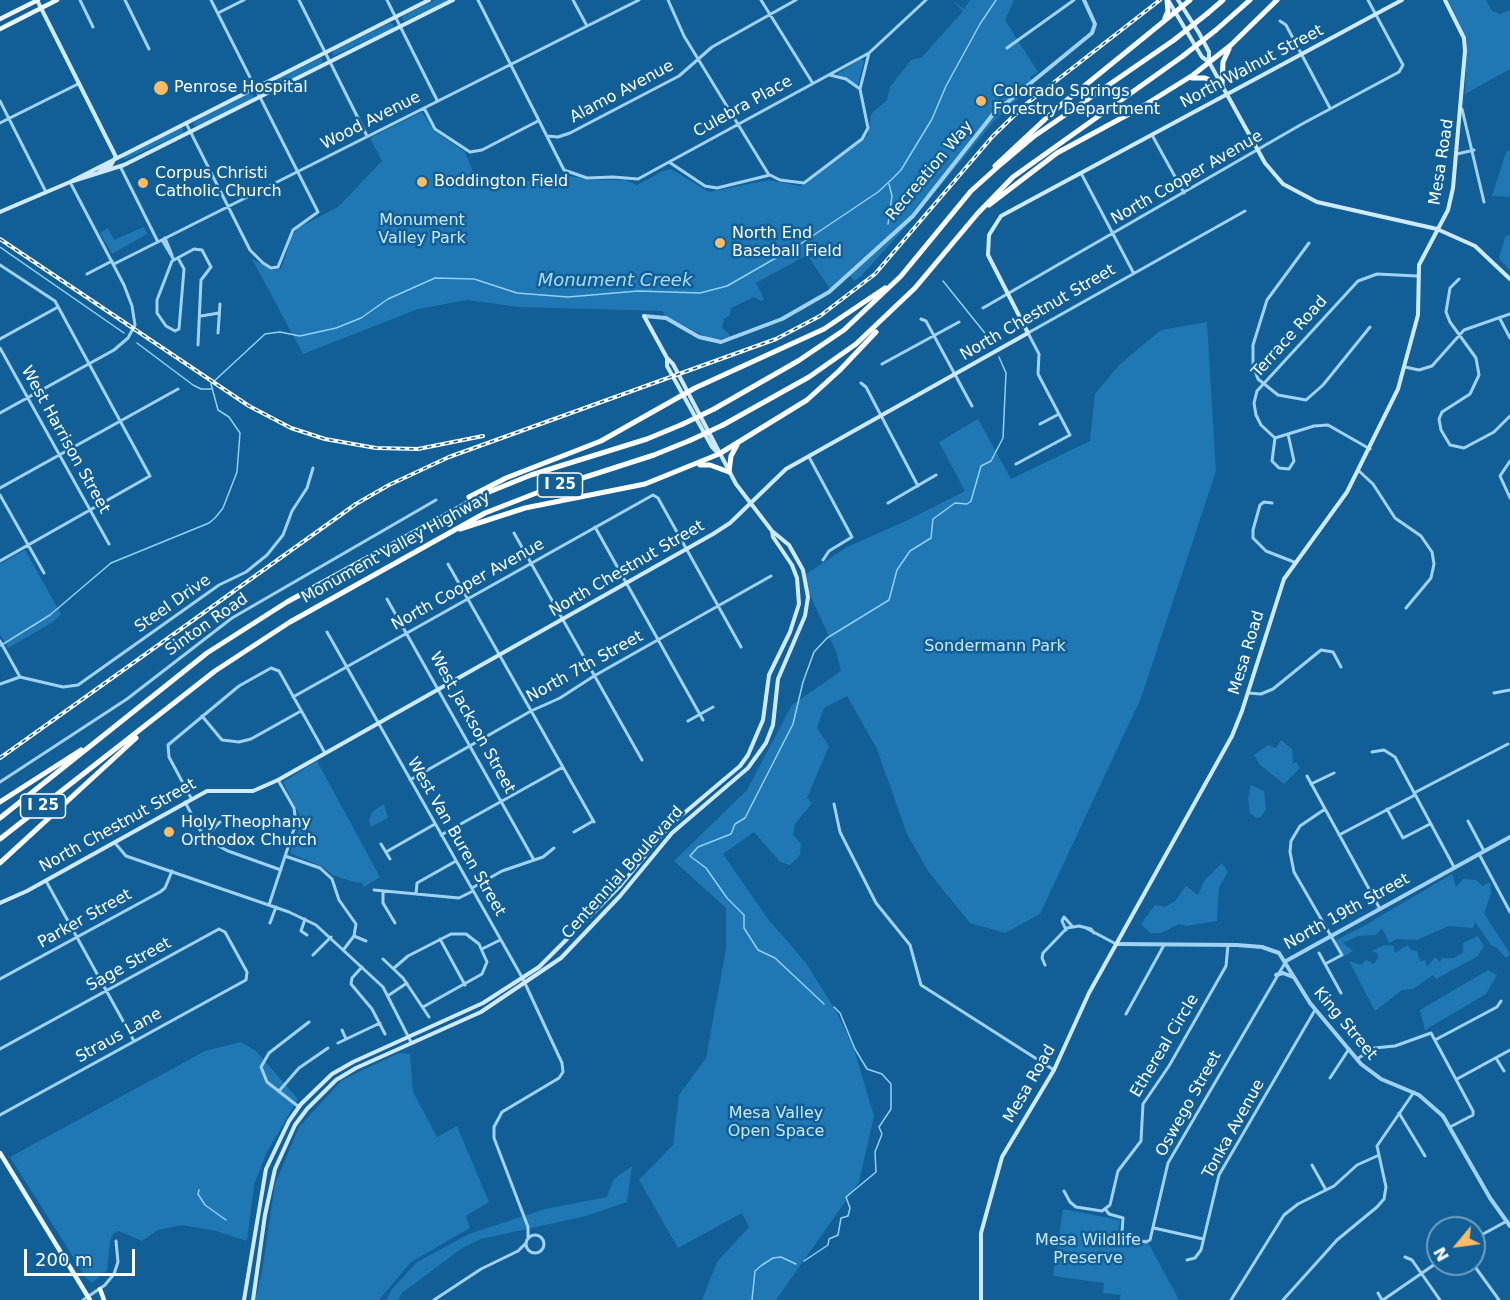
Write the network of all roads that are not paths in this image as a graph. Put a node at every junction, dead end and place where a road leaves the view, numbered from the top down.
1 (37, 0) edge
2 (57, 0) edge
3 (80, 0) edge
4 (125, 0) edge
5 (212, 0) edge
6 (244, 0) edge
7 (299, 0) edge
8 (387, 0) edge
9 (429, 0) edge
10 (453, 0) edge
11 (478, 0) edge
12 (573, 0) edge
13 (639, 0) edge
14 (668, 0) edge
15 (761, 0) edge
16 (796, 0) edge
17 (926, 0) edge
18 (1074, 0) edge
19 (1084, 0) edge
20 (1167, 0) edge
21 (1178, 0) edge
22 (1190, 0) edge
23 (1223, 0) edge
24 (1250, 0) edge
25 (1277, 0) edge
26 (1368, 0) edge
27 (1402, 0) edge
28 (1445, 0) edge
29 (1183, 6) junction
30 (41, 8) junction
31 (1176, 11) junction
32 (218, 13) junction
33 (1376, 14) junction
34 (770, 15) junction
35 (396, 17) junction
36 (0, 19) edge
37 (1281, 21) dead end
38 (1162, 22) junction
39 (587, 26) junction
40 (93, 27) dead end
41 (400, 27) junction
42 (0, 28) edge
43 (1231, 45) junction
44 (1007, 48) dead end
45 (149, 49) dead end
46 (325, 52) junction
47 (868, 53) junction
48 (1302, 54) junction
49 (698, 60) junction
50 (330, 62) junction
51 (1209, 62) junction
52 (510, 64) junction
53 (829, 75) junction
54 (1187, 79) junction
55 (812, 82) junction
56 (78, 84) junction
57 (1222, 85) junction
58 (256, 87) junction
59 (860, 89) junction
60 (1227, 94) junction
61 (261, 97) junction
62 (0, 101) edge
63 (437, 101) junction
64 (424, 108) junction
65 (1330, 108) junction
66 (1462, 109) junction
67 (9, 118) junction
68 (538, 121) junction
69 (0, 123) edge
70 (186, 123) junction
71 (737, 123) junction
72 (191, 132) junction
73 (1152, 135) junction
74 (367, 136) junction
75 (547, 136) junction
76 (1258, 150) junction
77 (1474, 150) junction
78 (1457, 154) junction
79 (116, 157) junction
80 (669, 162) junction
81 (120, 166) junction
82 (297, 171) junction
83 (1080, 173) junction
84 (770, 175) junction
85 (90, 177) junction
86 (985, 178) junction
87 (70, 182) junction
88 (46, 192) junction
89 (1184, 194) junction
90 (1484, 202) dead end
91 (228, 206) junction
92 (1245, 211) dead end
93 (0, 212) edge
94 (978, 213) junction
95 (1437, 229) junction
96 (1113, 235) junction
97 (162, 240) junction
98 (1309, 243) dead end
99 (176, 259) junction
100 (113, 262) junction
101 (0, 265) edge
102 (1134, 273) junction
103 (87, 274) dead end
104 (901, 276) junction
105 (1417, 276) junction
106 (1459, 279) dead end
107 (1510, 279) edge
108 (1007, 294) junction
109 (220, 304) dead end
110 (58, 307) junction
111 (983, 308) dead end
112 (893, 311) junction
113 (219, 313) junction
114 (1510, 314) edge
115 (201, 316) junction
116 (644, 316) joint
117 (921, 319) dead end
118 (1500, 319) junction
119 (960, 322) dead end
120 (1370, 327) dead end
121 (218, 333) dead end
122 (1028, 333) junction
123 (1459, 334) junction
124 (933, 337) junction
125 (1510, 338) edge
126 (0, 339) edge
127 (198, 345) dead end
128 (0, 348) edge
129 (89, 363) junction
130 (882, 364) dead end
131 (1405, 367) junction
132 (954, 375) junction
133 (861, 383) dead end
134 (1265, 385) junction
135 (178, 389) dead end
136 (685, 393) junction
137 (27, 398) junction
138 (972, 406) dead end
139 (0, 413) edge
140 (1059, 414) junction
141 (881, 416) junction
142 (1510, 416) edge
143 (121, 420) junction
144 (1040, 424) dead end
145 (1288, 434) junction
146 (1275, 438) junction
147 (741, 442) junction
148 (1370, 449) junction
149 (719, 453) junction
150 (59, 455) junction
151 (809, 457) junction
152 (1510, 461) edge
153 (1016, 464) dead end
154 (690, 467) junction
155 (313, 468) dead end
156 (1359, 471) junction
157 (729, 472) junction
158 (936, 475) dead end
159 (918, 486) junction
160 (0, 488) edge
161 (0, 495) edge
162 (1510, 498) edge
163 (436, 500) dead end
164 (750, 503) junction
165 (888, 503) dead end
166 (1272, 503) dead end
167 (90, 512) junction
168 (445, 513) junction
169 (595, 527) junction
170 (772, 531) junction
171 (514, 533) dead end
172 (434, 540) junction
173 (108, 544) dead end
174 (28, 546) junction
175 (687, 549) junction
176 (823, 560) dead end
177 (0, 561) edge
178 (1294, 562) junction
179 (448, 564) dead end
180 (531, 564) junction
181 (44, 573) dead end
182 (771, 576) dead end
183 (627, 583) junction
184 (387, 598) dead end
185 (467, 598) junction
186 (719, 605) junction
187 (1406, 608) dead end
188 (563, 619) junction
189 (327, 632) dead end
190 (407, 633) junction
191 (658, 640) junction
192 (0, 641) edge
193 (741, 647) dead end
194 (499, 655) junction
195 (346, 667) junction
196 (1341, 667) dead end
197 (594, 676) junction
198 (20, 678) junction
199 (0, 684) edge
200 (438, 688) junction
201 (1510, 690) edge
202 (1248, 693) junction
203 (1494, 693) dead end
204 (293, 697) junction
205 (713, 707) dead end
206 (301, 711) junction
207 (531, 711) junction
208 (700, 714) junction
209 (202, 716) junction
210 (156, 718) junction
211 (703, 720) dead end
212 (688, 721) dead end
213 (377, 723) junction
214 (102, 736) junction
215 (1508, 744) dead end
216 (470, 746) junction
217 (1372, 752) dead end
218 (325, 753) junction
219 (642, 760) dead end
220 (563, 767) junction
221 (1334, 773) dead end
222 (1307, 776) dead end
223 (278, 780) junction
224 (410, 780) junction
225 (0, 782) edge
226 (1311, 784) junction
227 (1414, 794) junction
228 (191, 798) junction
229 (502, 801) junction
230 (0, 802) edge
231 (185, 802) junction
232 (834, 804) dead end
233 (1325, 809) junction
234 (1387, 809) junction
235 (0, 819) edge
236 (1468, 821) dead end
237 (220, 822) dead end
238 (435, 824) junction
239 (1430, 824) junction
240 (574, 832) dead end
241 (441, 835) junction
242 (1339, 835) junction
243 (205, 837) junction
244 (1510, 837) edge
245 (0, 839) edge
246 (115, 843) junction
247 (381, 844) dead end
248 (554, 848) dead end
249 (386, 852) junction
250 (1482, 853) junction
251 (285, 856) junction
252 (390, 859) dead end
253 (534, 860) junction
254 (456, 861) junction
255 (0, 863) edge
256 (1454, 867) junction
257 (281, 870) junction
258 (172, 872) junction
259 (46, 881) junction
260 (374, 890) dead end
261 (472, 890) junction
262 (383, 891) junction
263 (416, 894) junction
264 (0, 903) edge
265 (269, 905) junction
266 (276, 908) junction
267 (1380, 909) junction
268 (1510, 912) edge
269 (305, 919) junction
270 (270, 923) dead end
271 (394, 923) dead end
272 (1072, 926) junction
273 (1066, 930) junction
274 (307, 935) dead end
275 (354, 936) junction
276 (1330, 936) junction
277 (77, 937) junction
278 (331, 937) junction
279 (440, 939) junction
280 (500, 940) junction
281 (366, 941) dead end
282 (1116, 944) junction
283 (1164, 945) junction
284 (1228, 945) junction
285 (344, 949) junction
286 (482, 949) junction
287 (1319, 953) dead end
288 (313, 955) dead end
289 (383, 959) dead end
290 (1286, 961) junction
291 (1325, 964) junction
292 (1045, 965) dead end
293 (362, 967) junction
294 (394, 968) junction
295 (1276, 975) junction
296 (248, 977) joint
297 (1294, 977) junction
298 (0, 979) edge
299 (523, 979) junction
300 (407, 983) junction
301 (525, 984) junction
302 (465, 985) junction
303 (107, 991) junction
304 (1341, 993) dead end
305 (389, 995) junction
306 (1501, 1000) dead end
307 (423, 1007) junction
308 (1315, 1010) junction
309 (1126, 1014) dead end
310 (429, 1017) dead end
311 (309, 1022) dead end
312 (380, 1023) junction
313 (342, 1030) dead end
314 (385, 1034) dead end
315 (409, 1037) junction
316 (346, 1039) junction
317 (1435, 1040) junction
318 (134, 1041) junction
319 (411, 1042) junction
320 (338, 1043) dead end
321 (328, 1048) dead end
322 (0, 1049) edge
323 (1348, 1049) junction
324 (1510, 1050) edge
325 (1496, 1058) junction
326 (1357, 1059) junction
327 (1054, 1070) junction
328 (1504, 1071) dead end
329 (1330, 1078) dead end
330 (1457, 1079) junction
331 (279, 1091) junction
332 (1414, 1092) junction
333 (299, 1107) junction
334 (1399, 1113) junction
335 (0, 1115) edge
336 (1450, 1127) junction
337 (0, 1153) edge
338 (1377, 1156) junction
339 (1425, 1156) dead end
340 (1312, 1165) dead end
341 (1326, 1190) junction
342 (1064, 1191) dead end
343 (1106, 1210) junction
344 (258, 1215) junction
345 (265, 1215) junction
346 (1507, 1221) junction
347 (1510, 1226) edge
348 (528, 1227) junction
349 (1154, 1228) junction
350 (1486, 1232) edge
351 (536, 1235) junction
352 (1203, 1239) junction
353 (116, 1241) dead end
354 (527, 1241) junction
355 (529, 1250) junction
356 (518, 1251) junction
357 (1405, 1257) dead end
358 (1187, 1260) dead end
359 (1426, 1270) edge
360 (1422, 1273) junction
361 (1481, 1276) edge
362 (100, 1289) junction
363 (1378, 1293) dead end
364 (90, 1299) edge
365 (83, 1300) edge
366 (104, 1300) edge
367 (244, 1300) edge
368 (253, 1300) edge
369 (434, 1300) edge
370 (981, 1300) edge
371 (1231, 1300) edge
372 (1283, 1300) edge
373 (1383, 1300) edge
374 (1440, 1300) edge
375 (1498, 1300) edge

1 - 30 main road
1 - 36 main road
2 - 30 main road
3 - 40 street
4 - 45 street
5 - 32 street
6 - 32 street
7 - 46 street
8 - 35 street
9 - 35 main road
10 - 41 main road
11 - 52 street
12 - 39 street
13 - 39 street, Wood Avenue
14 - 49 street
15 - 34 street
16 - 34 street, Alamo Avenue
17 - 47 street, Culebra Place
18 - 44 street
19 - 116 street, Recreation Way
20 - 31 main road
20 - 38 highway
21 - 29 main road
22 - 29 highway
23 - 86 highway, Monument Valley Highway / I 25, bridge
24 - 94 highway, Monument Valley Highway / I 25, bridge
25 - 43 highway
26 - 33 street
27 - 33 main road, North Walnut Street
28 - 66 main road, Mesa Road
29 - 31 highway
29 - 51 main road
30 - 42 main road
30 - 56 main road
31 - 38 highway
31 - 51 main road
32 - 58 street
33 - 48 main road, North Walnut Street
33 - 65 street, North Cooper Avenue
34 - 49 street, Alamo Avenue
34 - 55 street
35 - 41 street
35 - 46 main road
37 - 48 street
38 - 86 highway
39 - 52 street, Wood Avenue
41 - 50 main road
41 - 63 street
43 - 51 highway
43 - 57 highway
46 - 50 street
46 - 58 main road
47 - 53 street, Culebra Place
47 - 59 street
48 - 60 main road, North Walnut Street
48 - 65 street
49 - 71 street
49 - 75 street, Alamo Avenue
50 - 61 main road
50 - 74 street
51 - 54 highway
51 - 57 main road
52 - 63 street, Wood Avenue
52 - 68 street
53 - 55 street, Culebra Place
53 - 59 street
54 - 57 highway
54 - 94 highway
55 - 71 street, Culebra Place
56 - 67 street
56 - 79 main road
57 - 60 main road
58 - 61 street
58 - 70 main road
59 - 84 street
60 - 73 main road, North Walnut Street
60 - 76 main road
61 - 72 main road
61 - 82 street
62 - 67 street
63 - 64 street, Wood Avenue
64 - 68 street
64 - 74 street, Wood Avenue
65 - 76 street, North Cooper Avenue
66 - 77 street
66 - 78 main road, Mesa Road
67 - 69 street
67 - 88 street
68 - 75 street
70 - 72 street
70 - 79 main road
71 - 80 street, Culebra Place
71 - 84 street
72 - 81 main road
72 - 91 street
73 - 83 main road, North Walnut Street
73 - 89 street
74 - 82 street, Wood Avenue
75 - 80 street, Culebra Place
76 - 89 street, North Cooper Avenue
76 - 95 main road
77 - 78 street
77 - 90 street
78 - 95 main road, Mesa Road
79 - 81 street
79 - 85 main road
79 - 87 main road
80 - 84 street
81 - 85 main road
81 - 97 street
82 - 91 street, Wood Avenue
82 - 91 street
83 - 96 street
83 - 108 main road, North Walnut Street
85 - 87 main road
86 - 104 highway, Monument Valley Highway / I 25
87 - 88 main road
87 - 100 street
88 - 93 main road
89 - 96 street, North Cooper Avenue
91 - 97 street, Wood Avenue
92 - 102 street, North Chestnut Street
94 - 112 highway, Monument Valley Highway / I 25
95 - 105 main road, Mesa Road
95 - 107 main road
96 - 102 street
96 - 108 street, North Cooper Avenue
97 - 99 street
97 - 100 street, Wood Avenue
98 - 134 street
99 - 99 street
99 - 115 street
100 - 103 street, Wood Avenue
100 - 129 street
101 - 110 street
102 - 122 street, North Chestnut Street
104 - 136 highway
104 - 168 highway, Monument Valley Highway / I 25, bridge
105 - 131 main road, Mesa Road
105 - 134 street, Terrace Road
106 - 123 street
108 - 111 street, North Cooper Avenue
108 - 122 main road
109 - 113 street
110 - 126 street
110 - 129 street
112 - 147 highway
112 - 172 highway, Monument Valley Highway / I 25, bridge
113 - 115 street
113 - 121 street
114 - 118 street
115 - 127 street
116 - 136 main road, Centennial Boulevard
117 - 124 street
118 - 123 street
118 - 125 street
119 - 124 street
120 - 134 street
122 - 132 main road, North Chestnut Street
122 - 140 street
123 - 131 street
123 - 142 street
124 - 130 street
124 - 132 street
128 - 137 street, West Harrison Street
129 - 137 street
129 - 143 street
131 - 148 main road, Mesa Road
132 - 138 street
132 - 141 main road, North Chestnut Street
133 - 141 street
134 - 146 street, Terrace Road
135 - 143 street
136 - 149 main road, Centennial Boulevard
136 - 168 highway
137 - 139 street
137 - 150 street, West Harrison Street
140 - 144 street
140 - 153 street
141 - 151 main road, North Chestnut Street
141 - 159 street
143 - 150 street
143 - 167 street
145 - 146 street
145 - 146 street
145 - 148 street
147 - 149 highway
147 - 157 highway
148 - 156 main road, Mesa Road
149 - 154 highway
149 - 157 main road, Centennial Boulevard
150 - 160 street
150 - 167 street, West Harrison Street
151 - 164 main road, North Chestnut Street
151 - 176 street
152 - 162 street
154 - 157 highway
154 - 172 highway
155 - 198 street, Steel Drive
156 - 178 main road, Mesa Road
156 - 187 street
157 - 164 main road, Centennial Boulevard
158 - 159 street
159 - 165 street
161 - 174 street
163 - 225 street, Sinton Road
164 - 170 main road, Centennial Boulevard
164 - 175 main road, North Chestnut Street
166 - 178 street
167 - 173 street, West Harrison Street
167 - 174 street
168 - 214 highway, Monument Valley Highway / I 25
169 - 175 street, North Cooper Avenue
169 - 180 street, North Cooper Avenue
169 - 183 street
170 - 299 main road, Centennial Boulevard
170 - 301 main road, Centennial Boulevard
171 - 180 street
172 - 210 highway, Monument Valley Highway / I 25
174 - 177 street
174 - 181 street
175 - 183 main road, North Chestnut Street
175 - 186 street
178 - 202 main road, Mesa Road
179 - 185 street
180 - 185 street, North Cooper Avenue
180 - 188 street
182 - 186 street, North 7th Street
183 - 188 main road, North Chestnut Street
183 - 191 street
184 - 190 street, West Jackson Street
185 - 190 street, North Cooper Avenue
185 - 194 street
186 - 191 street, North 7th Street
186 - 193 street
188 - 194 main road, North Chestnut Street
188 - 197 street
189 - 195 street, West Van Buren Street
190 - 195 street, North Cooper Avenue
190 - 200 street, West Jackson Street
191 - 197 street, North 7th Street
191 - 208 street
192 - 198 street
194 - 200 main road, North Chestnut Street
194 - 207 street
195 - 204 street, North Cooper Avenue
195 - 213 street, West Van Buren Street
196 - 202 street
197 - 207 street, North 7th Street
197 - 219 street
198 - 199 street, Steel Drive
200 - 213 main road, North Chestnut Street
200 - 216 street, West Jackson Street
201 - 203 street
202 - 282 main road, Mesa Road
204 - 206 street
204 - 209 street
205 - 208 street
206 - 209 street
206 - 218 street
207 - 216 street, North 7th Street
207 - 220 street
208 - 211 street
208 - 212 street
209 - 228 street
210 - 245 highway, Monument Valley Highway / I 25
210 - 255 highway
213 - 218 main road, North Chestnut Street
213 - 224 street, West Van Buren Street
214 - 230 highway
214 - 235 highway, Monument Valley Highway / I 25
215 - 227 street
216 - 224 street, North 7th Street
216 - 229 street, West Jackson Street
217 - 227 street
218 - 223 main road, North Chestnut Street
220 - 229 street
220 - 240 street
221 - 226 street
222 - 226 street
223 - 228 main road, North Chestnut Street
223 - 251 street
224 - 238 street, West Van Buren Street
226 - 233 street
227 - 234 street
227 - 239 street
228 - 231 main road, North Chestnut Street
229 - 241 street
229 - 253 street, West Jackson Street
231 - 243 street
231 - 246 main road, North Chestnut Street
232 - 327 street
233 - 242 street
233 - 276 street
234 - 239 street
234 - 242 street
236 - 250 street
237 - 243 street
238 - 241 street, West Van Buren Street
238 - 249 street
239 - 256 street
241 - 254 street, West Van Buren Street
242 - 267 street
243 - 257 street
244 - 250 street, North 19th Street
246 - 258 street
246 - 259 main road, North Chestnut Street
247 - 249 street
248 - 253 street
249 - 252 street
250 - 256 street, North 19th Street
250 - 268 street
251 - 257 street
251 - 275 street
253 - 261 street
254 - 261 street, West Van Buren Street
254 - 263 street
256 - 267 street, North 19th Street
257 - 265 street
258 - 265 street
258 - 277 street, Parker Street
259 - 264 main road, North Chestnut Street
259 - 277 street
260 - 262 street
261 - 263 street
261 - 280 street, West Van Buren Street
262 - 263 street
262 - 271 street
265 - 266 street
266 - 269 street
266 - 270 street
267 - 276 street, North 19th Street
269 - 274 street
269 - 278 street
272 - 273 street
272 - 273 street
272 - 282 street
273 - 292 street
275 - 281 street
275 - 285 street
276 - 290 street, North 19th Street
276 - 291 street
277 - 298 street, Parker Street
277 - 303 street
278 - 285 street
278 - 288 street
279 - 286 street
279 - 294 street
279 - 302 street
280 - 286 street
280 - 299 street, West Van Buren Street
282 - 283 street, North 19th Street
282 - 327 main road, Mesa Road
283 - 284 street, North 19th Street
283 - 309 street
284 - 290 street, North 19th Street
284 - 343 street, Ethereal Circle
285 - 293 street
286 - 302 street
287 - 291 street
289 - 294 street
290 - 295 street, Oswego Street
290 - 297 street, King Street
291 - 304 street
293 - 305 street
293 - 312 street
294 - 300 street
295 - 297 street
295 - 349 street, Oswego Street
296 - 303 street, Sage Street
296 - 318 street, Straus Lane
297 - 308 street, King Street
299 - 301 street, West Van Buren Street
299 - 315 main road, Centennial Boulevard
300 - 305 street
300 - 307 street
301 - 319 main road, Centennial Boulevard
301 - 348 street, West Van Buren Street
302 - 307 street
303 - 318 street
303 - 322 street, Sage Street
305 - 315 street
306 - 317 street
307 - 310 street
308 - 323 street, King Street
308 - 352 street, Tonka Avenue
311 - 331 street
312 - 314 street
312 - 316 street
313 - 316 street
315 - 319 street
315 - 333 main road, Centennial Boulevard
316 - 320 street
317 - 326 street
317 - 330 street
318 - 335 street, Straus Lane
319 - 345 main road, Centennial Boulevard
321 - 331 street
323 - 326 street, King Street
323 - 329 street
324 - 325 street
325 - 328 street
325 - 330 street
326 - 332 street, King Street
327 - 370 main road, Mesa Road
330 - 336 street
331 - 333 street
332 - 334 street
332 - 336 street, King Street
333 - 344 main road, Centennial Boulevard
334 - 338 street
334 - 339 street
336 - 346 street, King Street
337 - 364 main road
338 - 341 street
338 - 372 street
340 - 341 street
341 - 371 street
342 - 343 street
343 - 349 street
344 - 345 main road
344 - 367 main road, Centennial Boulevard
345 - 368 main road, Centennial Boulevard
346 - 347 street, King Street
346 - 350 street
348 - 351 street
348 - 354 street
349 - 352 street
351 - 354 street
351 - 355 street
352 - 358 street, Tonka Avenue
353 - 362 street
354 - 355 street
354 - 356 street
355 - 356 street
356 - 369 street
357 - 360 street
359 - 360 street
360 - 373 street
360 - 374 street
361 - 375 street
362 - 364 street
362 - 366 main road
363 - 373 street
364 - 365 street

